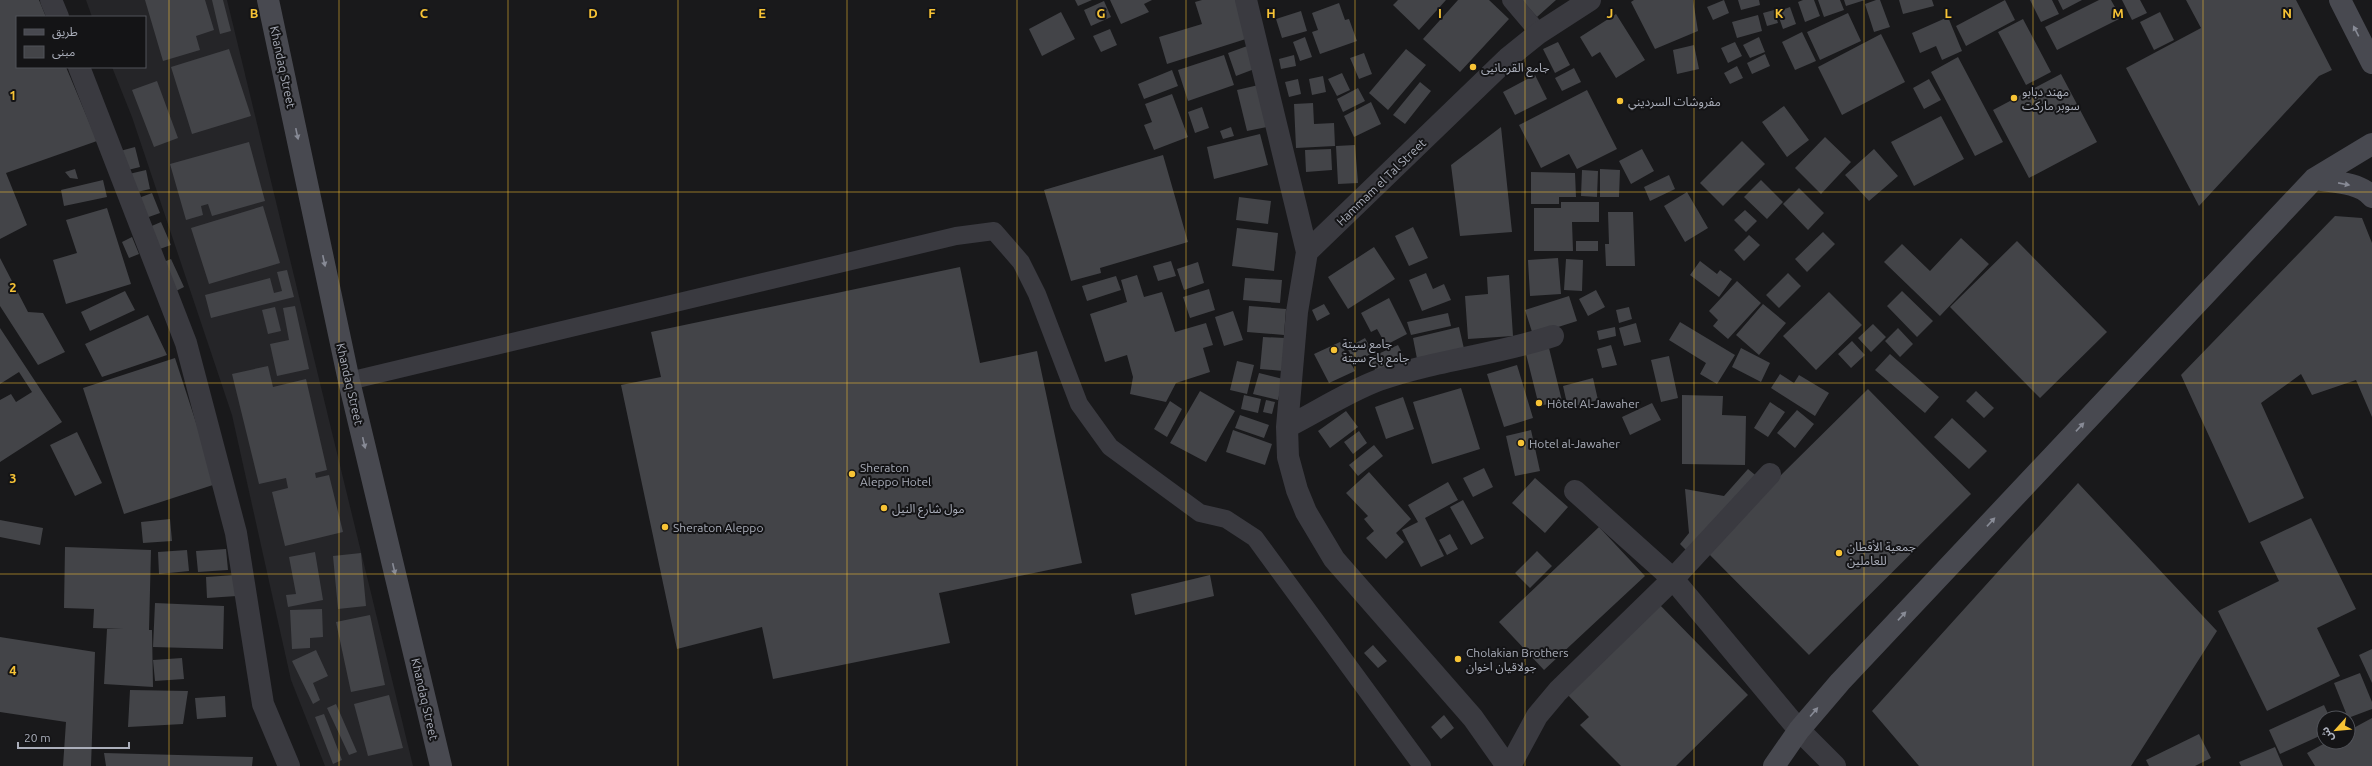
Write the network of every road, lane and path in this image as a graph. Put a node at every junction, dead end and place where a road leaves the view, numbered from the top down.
1 (51, 0) edge
2 (268, 0) edge
3 (1246, 0) edge
4 (1511, 0) edge
5 (1590, 0) edge
6 (2340, 0) edge
7 (58, 16) edge
8 (1539, 33) junction
9 (2372, 63) edge
10 (79, 68) edge
11 (2372, 144) edge
12 (2314, 179) junction
13 (2372, 197) edge
14 (1307, 252) junction
15 (1553, 336) dead end
16 (349, 381) junction
17 (1287, 427) junction
18 (1770, 474) dead end
19 (1575, 491) dead end
20 (1673, 579) junction
21 (1799, 730) junction
22 (1774, 764) edge
23 (289, 766) edge
24 (441, 766) edge
25 (1422, 766) edge
26 (1507, 766) edge
27 (1510, 766) edge
28 (1835, 766) edge

1 - 7 street
2 -> 16 main road, Khandaq Street
3 - 14 street
4 - 8 lane
5 - 8 street, Hammam el Tal Street
9 -> 6 main road
8 - 14 street, Hammam el Tal Street
10 - 23 street
11 - 12 main road
12 -> 13 main road
21 -> 12 main road
14 - 17 street
15 - 17 street
16 -> 24 main road, Khandaq Street
16 - 25 lane
17 - 26 street
18 - 20 street
19 - 20 street
20 - 21 street
20 - 27 street
21 - 22 main road
21 - 28 street

